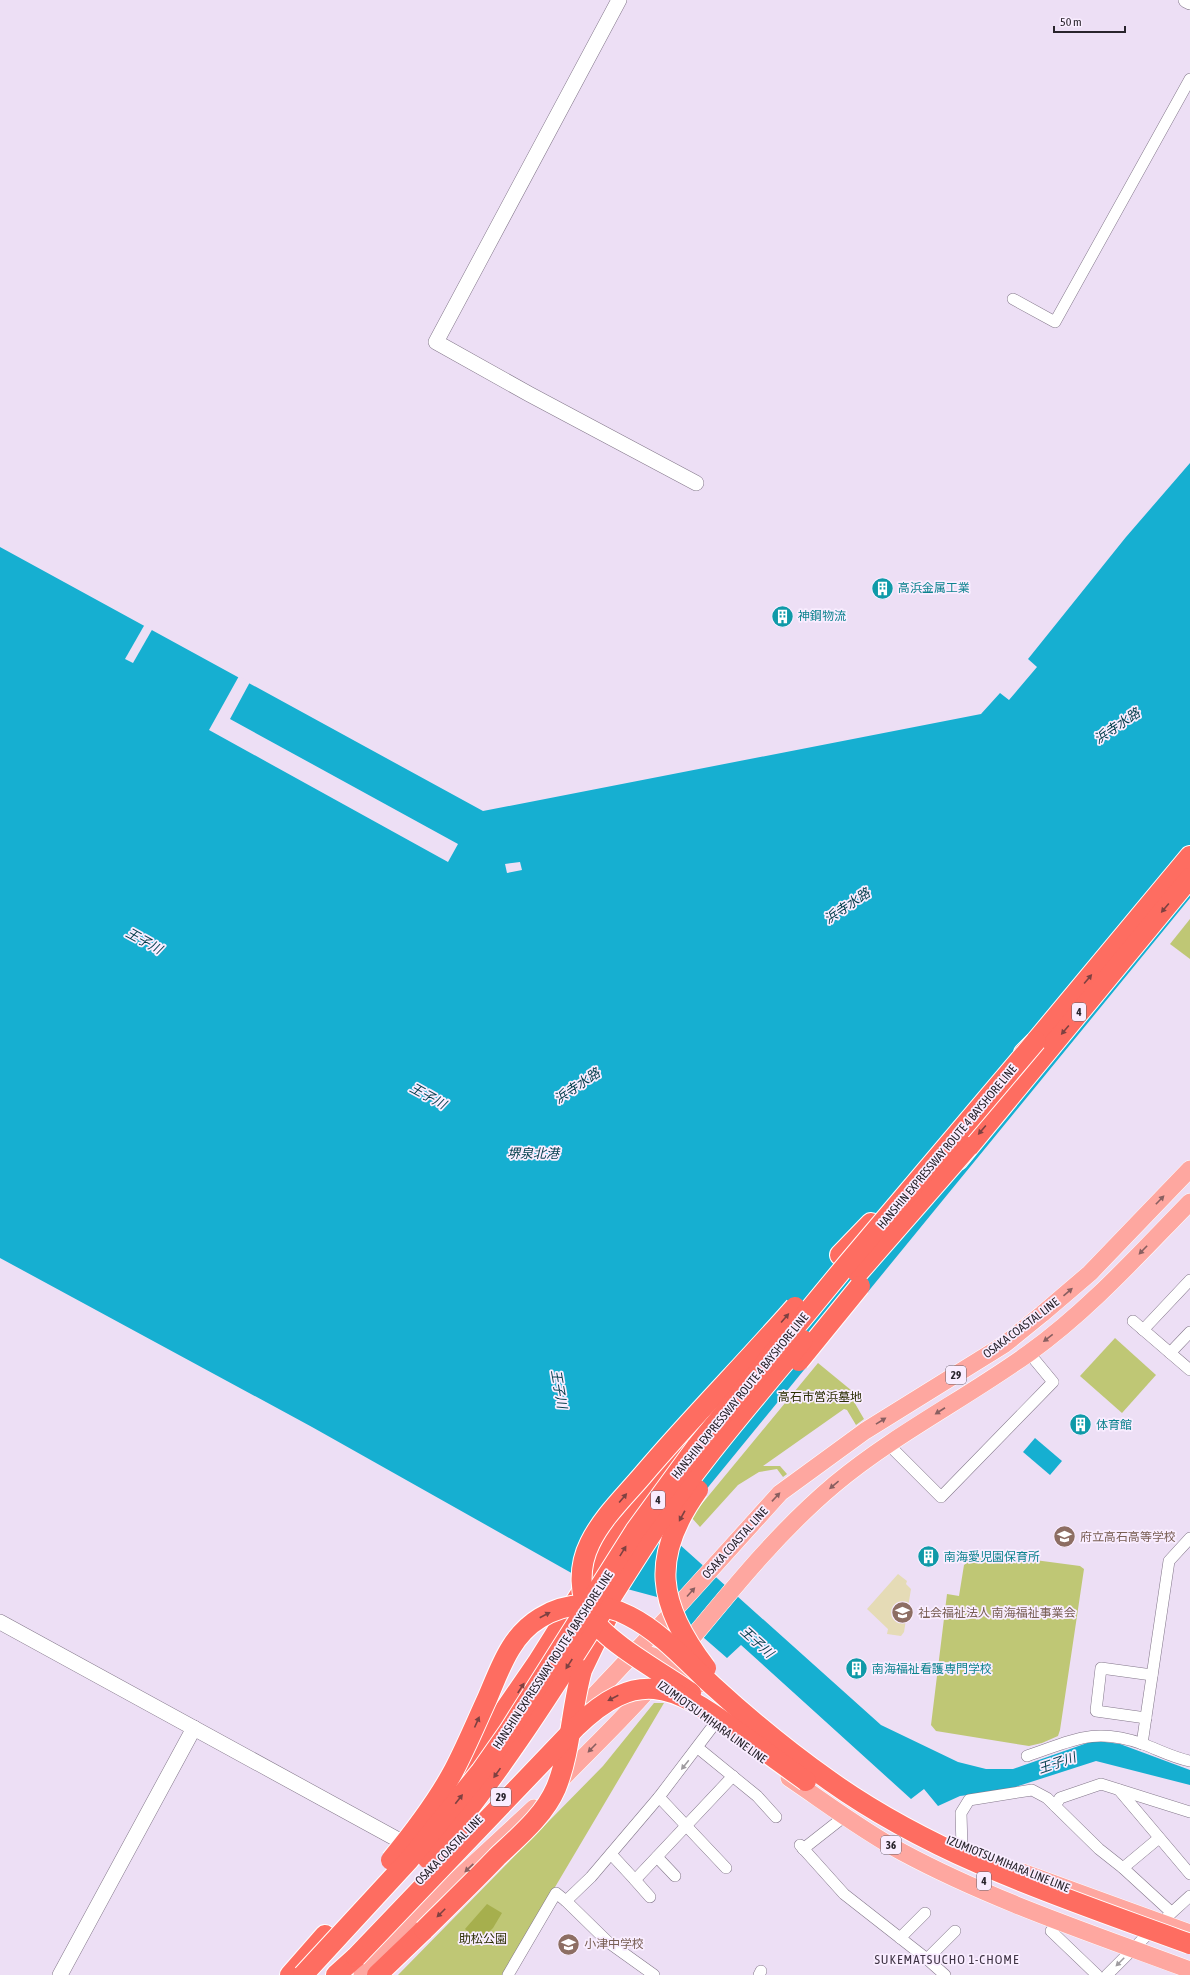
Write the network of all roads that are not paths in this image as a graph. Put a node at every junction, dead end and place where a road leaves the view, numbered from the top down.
1 (619, 0) edge
2 (1186, 0) edge
3 (1190, 2) edge
4 (1190, 79) edge
5 (1013, 299) dead end
6 (696, 483) dead end
7 (1190, 856) edge
8 (1190, 878) edge
9 (1036, 1041) junction
10 (968, 1147) junction
11 (1190, 1170) edge
12 (1190, 1202) edge
13 (1190, 1280) edge
14 (1134, 1321) dead end
15 (1143, 1330) junction
16 (1190, 1332) edge
17 (766, 1340) junction
18 (1029, 1353) junction
19 (1170, 1353) junction
20 (1190, 1370) edge
21 (888, 1444) junction
22 (679, 1495) junction
23 (1190, 1538) edge
24 (0, 1622) edge
25 (636, 1650) junction
26 (671, 1662) junction
27 (1152, 1675) junction
28 (655, 1682) junction
29 (1146, 1718) junction
30 (716, 1722) junction
31 (194, 1728) junction
32 (1142, 1744) junction
33 (698, 1748) junction
34 (1027, 1756) dead end
35 (1190, 1761) edge
36 (798, 1767) junction
37 (733, 1776) junction
38 (1119, 1790) junction
39 (659, 1797) junction
40 (1055, 1806) junction
41 (1190, 1812) edge
42 (844, 1816) junction
43 (776, 1817) dead end
44 (686, 1827) junction
45 (1159, 1838) junction
46 (409, 1845) junction
47 (962, 1848) junction
48 (611, 1854) junction
49 (657, 1857) junction
50 (437, 1863) junction
51 (726, 1868) dead end
52 (1123, 1868) junction
53 (1190, 1874) edge
54 (675, 1876) dead end
55 (636, 1880) junction
56 (1190, 1896) edge
57 (650, 1897) dead end
58 (566, 1901) junction
59 (925, 1913) dead end
60 (1166, 1917) junction
61 (955, 1931) dead end
62 (1051, 1931) dead end
63 (1190, 1932) edge
64 (900, 1938) junction
65 (1190, 1944) edge
66 (1133, 1949) junction
67 (1190, 1958) edge
68 (927, 1959) junction
69 (1190, 1970) edge
70 (60, 1975) edge
71 (290, 1975) edge
72 (304, 1975) edge
73 (321, 1975) edge
74 (330, 1975) edge
75 (336, 1975) edge
76 (362, 1975) edge
77 (377, 1975) edge
78 (508, 1975) edge
79 (654, 1975) edge
80 (945, 1975) edge
81 (1097, 1975) edge
82 (1107, 1975) edge

1 - 6 street
2 - 3 street
4 - 5 street
9 -> 7 highway, HANSHIN EXPRESSWAY ROUTE 4 BAYSHORE LINE / 4
8 -> 10 highway, HANSHIN EXPRESSWAY ROUTE 4 BAYSHORE LINE / 4
17 -> 9 highway, bridge
72 -> 9 highway, HANSHIN EXPRESSWAY ROUTE 4 BAYSHORE LINE / 4, bridge
10 - 22 highway, HANSHIN EXPRESSWAY ROUTE 4 BAYSHORE LINE / 4, bridge
10 -> 36 highway, bridge
25 -> 11 main road, OSAKA COASTAL LINE / 29
12 -> 18 main road, OSAKA COASTAL LINE / 29
13 - 15 street
14 - 15 street
15 - 19 street
16 - 19 street
36 -> 17 highway, bridge
46 -> 17 highway, bridge
18 -> 21 main road, OSAKA COASTAL LINE / 29
18 - 21 street
19 - 20 street
21 -> 26 main road, OSAKA COASTAL LINE / 29
22 -> 73 highway, HANSHIN EXPRESSWAY ROUTE 4 BAYSHORE LINE / 4, bridge
22 -> 77 highway, bridge
23 - 27 street
24 - 31 street
25 - 26 main road, IZUMIOTSU MIHARA LINE LINE / 36
25 - 28 main road, IZUMIOTSU MIHARA LINE LINE / 36
25 - 50 main road, OSAKA COASTAL LINE / 29
26 - 28 main road, OSAKA COASTAL LINE / 29
26 - 47 main road, IZUMIOTSU MIHARA LINE LINE / 36
27 - 29 street
27 - 29 street
28 - 30 main road, IZUMIOTSU MIHARA LINE LINE / 36
28 -> 76 main road, OSAKA COASTAL LINE / 29
29 - 32 street
30 - 33 street
30 - 42 main road, IZUMIOTSU MIHARA LINE LINE / 36
31 - 46 street
31 - 70 street
32 - 34 street
32 - 35 street
33 - 37 street
33 -> 39 street
36 - 65 highway, 4, bridge
36 - 67 highway, 4, bridge
71 -> 36 highway, bridge
36 -> 75 highway, bridge
37 - 43 street
37 - 44 street
38 - 40 street
38 - 41 street
38 - 45 street
39 - 44 street
39 - 48 street
40 - 47 street
40 - 52 street
42 - 64 street
42 - 66 main road, IZUMIOTSU MIHARA LINE LINE / 36
44 - 49 street
44 - 51 street
45 - 52 street
45 - 53 street
46 - 50 street
46 - 72 main road
47 - 60 main road, IZUMIOTSU MIHARA LINE LINE / 36
48 - 55 street
48 - 58 street
49 - 54 street
49 - 55 street
50 - 74 main road, OSAKA COASTAL LINE / 29
52 - 60 street
55 - 57 street
56 - 60 street
58 - 78 street
58 - 79 street
59 - 64 street
60 - 63 main road, IZUMIOTSU MIHARA LINE LINE / 36
60 - 66 street
61 - 68 street
62 - 81 street
64 - 68 street
66 - 69 main road, IZUMIOTSU MIHARA LINE LINE / 36
66 -> 82 street
68 - 80 street

